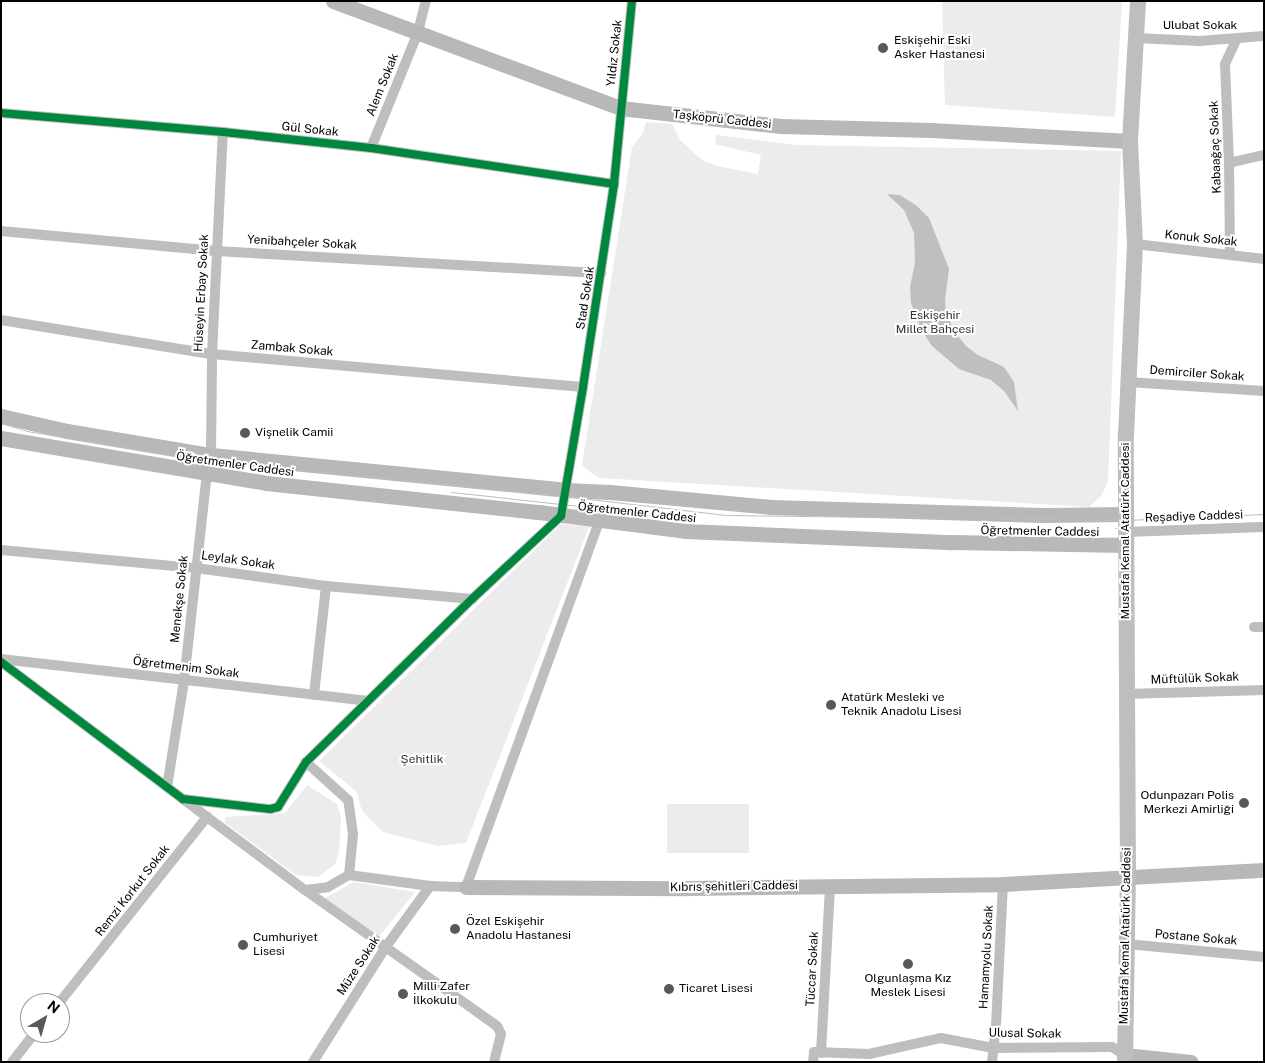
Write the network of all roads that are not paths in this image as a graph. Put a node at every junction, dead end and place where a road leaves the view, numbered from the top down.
1 (333, 1) edge
2 (426, 1) edge
3 (632, 1) edge
4 (1138, 1) edge
5 (418, 32) junction
6 (1264, 36) edge
7 (1136, 38) junction
8 (1236, 40) junction
9 (620, 108) junction
10 (1, 113) edge
11 (223, 132) junction
12 (1130, 141) junction
13 (371, 148) junction
14 (1264, 155) edge
15 (1229, 163) junction
16 (614, 184) junction
17 (1, 231) edge
18 (1134, 244) junction
19 (216, 251) junction
20 (1230, 255) junction
21 (1264, 259) edge
22 (601, 273) junction
23 (1, 320) edge
24 (212, 354) junction
25 (1128, 382) junction
26 (583, 387) junction
27 (1264, 391) edge
28 (1, 416) edge
29 (5, 440) edge
30 (211, 455) junction
31 (207, 473) junction
32 (565, 490) junction
33 (1125, 514) junction
34 (561, 516) junction
35 (598, 521) junction
36 (1264, 527) edge
37 (1126, 538) junction
38 (1, 550) edge
39 (196, 568) junction
40 (326, 586) junction
41 (472, 599) junction
42 (1, 661) edge
43 (184, 681) junction
44 (1264, 690) edge
45 (1126, 694) junction
46 (314, 695) junction
47 (367, 701) junction
48 (306, 762) junction
49 (168, 787) junction
50 (183, 799) junction
51 (207, 817) junction
52 (1264, 870) edge
53 (350, 875) junction
54 (1128, 877) junction
55 (1003, 884) junction
56 (430, 886) junction
57 (830, 886) junction
58 (466, 887) junction
59 (304, 890) junction
60 (1127, 944) junction
61 (385, 948) junction
62 (1264, 957) edge
63 (68, 993) edge
64 (27, 1043) edge
65 (993, 1048) junction
66 (821, 1053) junction
67 (1125, 1058) edge
68 (12, 1062) edge
69 (313, 1062) edge
70 (494, 1062) edge
71 (813, 1062) edge
72 (992, 1062) edge
73 (1191, 1062) edge

1 - 5 main road, Taşköprü Caddesi
2 - 5 street, Alem Sokak
3 - 9 street, Yıldız Sokak
4 - 7 main road, Mustafa Kemal Atatürk Caddesi
5 - 9 main road, Taşköprü Caddesi
5 - 13 street, Alem Sokak
6 - 8 street, Ulubat Sokak
7 - 8 street, Ulubat Sokak
7 - 12 main road, Mustafa Kemal Atatürk Caddesi
8 - 15 street, Kabaağaç Sokak
9 - 12 main road, Taşköprü Caddesi
9 - 16 street, Stad Sokak
10 - 11 street, Gül Sokak
11 - 13 street, Gül Sokak
11 - 19 street, Hüseyin Erbay Sokak
12 - 18 main road, Mustafa Kemal Atatürk Caddesi
13 - 16 street, Gül Sokak
14 - 15 street
15 - 20 street, Kabaağaç Sokak
16 - 22 street, Stad Sokak
17 - 19 street, Yenibahçeler Sokak
18 - 20 street, Konuk Sokak
18 - 25 main road, Mustafa Kemal Atatürk Caddesi
19 - 22 street, Yenibahçeler Sokak
19 - 24 street, Hüseyin Erbay Sokak
20 - 21 street, Konuk Sokak
22 - 26 street, Stad Sokak
23 - 24 street, Zambak Sokak
24 - 26 street, Zambak Sokak
24 - 30 street, Hüseyin Erbay Sokak
25 - 27 street, Demirciler Sokak
25 - 33 main road, Mustafa Kemal Atatürk Caddesi
26 - 32 street, Stad Sokak
28 - 30 main road, Öğretmenler Caddesi
29 - 31 main road, Öğretmenler Caddesi
30 - 32 main road, Öğretmenler Caddesi
31 - 34 main road, Öğretmenler Caddesi
31 - 39 street, Menekşe Sokak
32 - 33 main road, Öğretmenler Caddesi
32 - 34 street, Stad Sokak
33 - 37 main road, Mustafa Kemal Atatürk Caddesi
34 - 35 main road, Öğretmenler Caddesi
34 - 41 street
35 - 37 main road, Öğretmenler Caddesi
35 - 58 street
36 - 37 street, Reşadiye Caddesi
37 - 45 main road, Mustafa Kemal Atatürk Caddesi
38 - 39 street, Leylak Sokak
39 - 40 street, Leylak Sokak
39 - 43 street, Menekşe Sokak
40 - 41 street, Leylak Sokak
40 - 46 street
41 - 47 street
42 - 43 street, Öğretmenim Sokak
42 - 49 street
43 - 46 street, Öğretmenim Sokak
43 - 49 street, Menekşe Sokak
44 - 45 street, Müftülük Sokak
45 - 54 main road, Mustafa Kemal Atatürk Caddesi
46 - 47 street, Öğretmenim Sokak
47 - 48 street
48 - 50 street
48 - 53 street
49 - 50 street
50 - 51 street
51 - 59 street
51 - 63 street, Remzi Korkut Sokak
52 - 54 main road
53 - 56 street
53 - 59 street
54 - 55 main road
54 - 60 main road, Mustafa Kemal Atatürk Caddesi
55 - 57 main road, Kıbrıs şehitleri Caddesi
55 - 65 street, Hamamyolu Sokak
56 - 58 street
56 - 61 street, Müze Sokak
57 - 58 main road, Kıbrıs şehitleri Caddesi
57 - 66 street, Tüccar Sokak
59 - 61 street
60 - 62 street, Postane Sokak
60 - 67 main road, Mustafa Kemal Atatürk Caddesi
61 - 69 street, Müze Sokak
61 - 70 street
64 - 68 street
65 - 66 street, Ulusal Sokak
65 - 67 street, Ulusal Sokak
65 - 72 street, Hamamyolu Sokak
66 - 71 street
67 - 73 main road

